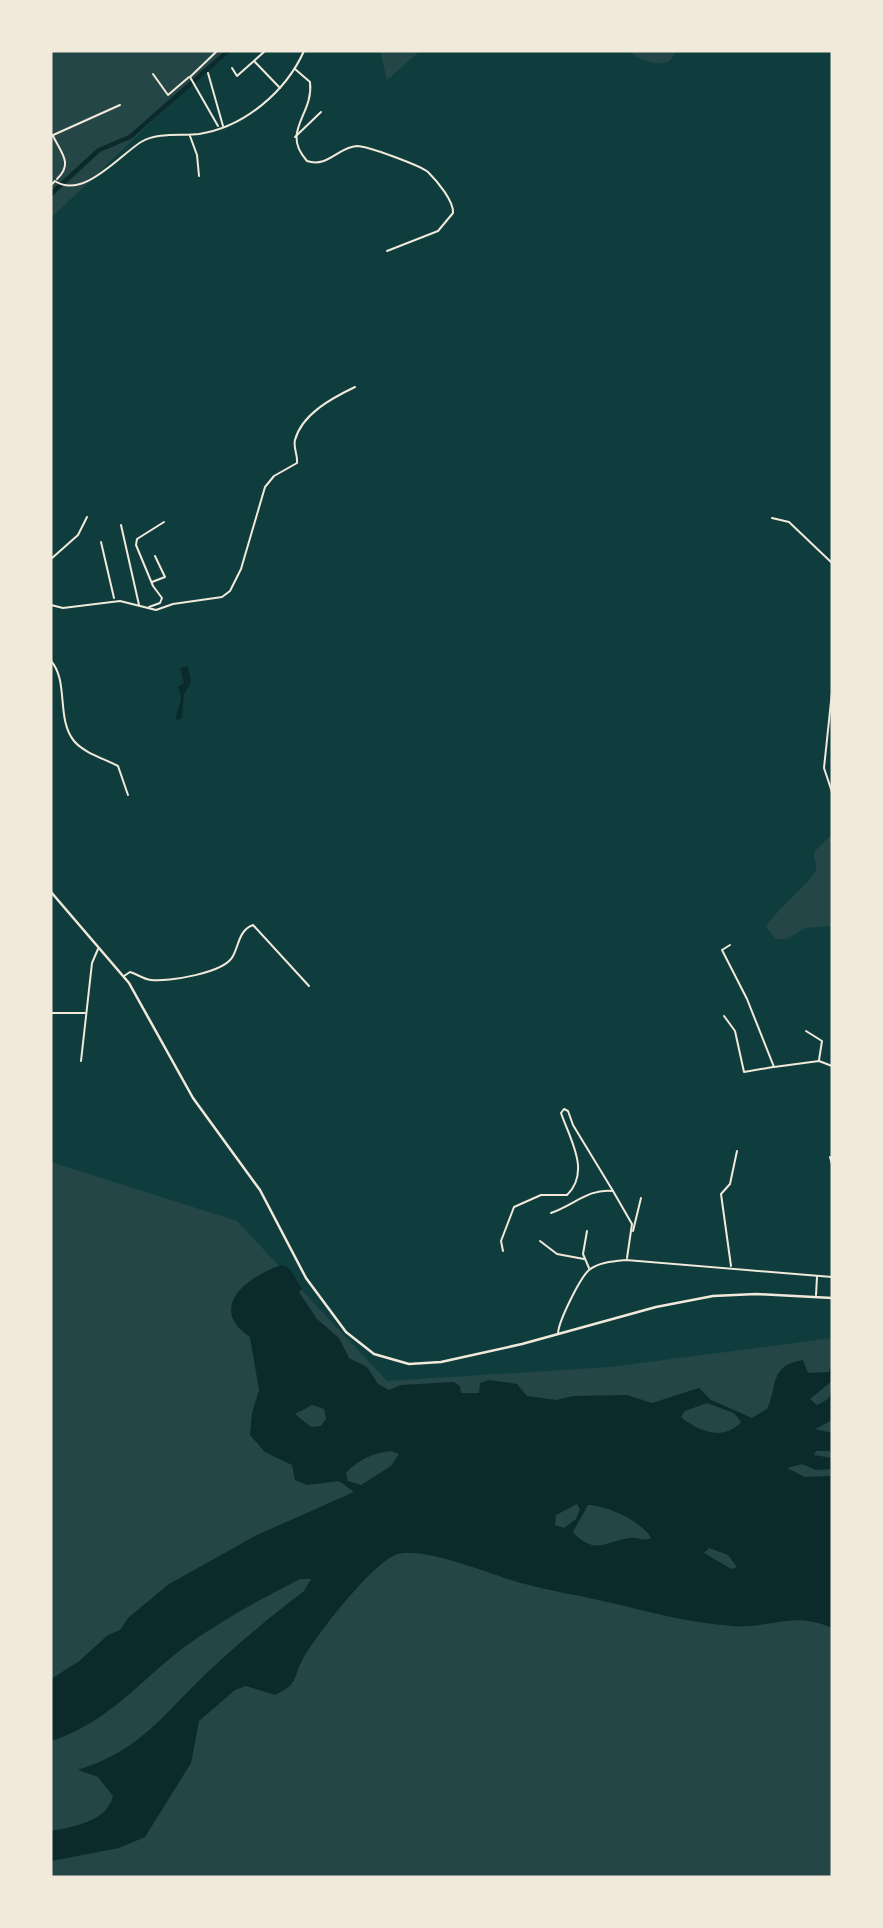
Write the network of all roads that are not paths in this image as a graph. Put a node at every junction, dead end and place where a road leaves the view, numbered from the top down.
1 (265, 51) edge
2 (304, 51) edge
3 (216, 52) edge
4 (255, 62) junction
5 (232, 68) dead end
6 (295, 69) junction
7 (208, 73) dead end
8 (153, 74) dead end
9 (191, 78) junction
10 (281, 89) junction
11 (120, 105) dead end
12 (321, 112) dead end
13 (223, 126) junction
14 (218, 128) junction
15 (190, 135) junction
16 (52, 136) edge
17 (294, 136) junction
18 (199, 176) dead end
19 (56, 181) junction
20 (51, 185) edge
21 (387, 251) dead end
22 (355, 387) dead end
23 (87, 517) dead end
24 (772, 518) dead end
25 (164, 522) dead end
26 (121, 525) dead end
27 (101, 542) dead end
28 (155, 556) dead end
29 (51, 559) edge
30 (832, 563) edge
31 (151, 582) junction
32 (113, 600) junction
33 (51, 605) edge
34 (139, 605) junction
35 (148, 607) junction
36 (51, 661) edge
37 (832, 692) edge
38 (832, 792) edge
39 (128, 795) dead end
40 (51, 892) edge
41 (730, 945) dead end
42 (100, 947) junction
43 (124, 976) junction
44 (309, 986) dead end
45 (51, 1013) edge
46 (86, 1013) junction
47 (724, 1016) dead end
48 (806, 1031) dead end
49 (81, 1061) dead end
50 (819, 1061) junction
51 (832, 1066) edge
52 (774, 1067) junction
53 (737, 1151) dead end
54 (830, 1157) dead end
55 (832, 1164) edge
56 (613, 1191) junction
57 (641, 1198) dead end
58 (551, 1213) dead end
59 (587, 1231) dead end
60 (632, 1235) junction
61 (540, 1241) dead end
62 (503, 1251) dead end
63 (584, 1259) junction
64 (626, 1259) junction
65 (590, 1269) junction
66 (732, 1269) junction
67 (817, 1275) junction
68 (832, 1277) edge
69 (816, 1297) junction
70 (832, 1298) edge
71 (558, 1334) junction

1 - 4 street
2 - 6 street
3 - 9 street
4 - 5 street
4 - 10 street
6 - 10 street
6 - 17 street
7 - 13 street
8 - 9 street
9 - 14 street
10 - 13 street
11 - 16 street
12 - 17 street
13 - 14 street
14 - 15 street
15 - 18 street
15 - 19 street
16 - 19 street
17 - 21 street
19 - 20 street
22 - 35 street
23 - 29 street
24 - 30 street
25 - 31 street
26 - 34 street
27 - 32 street
28 - 31 street
31 - 35 street
32 - 33 street
32 - 34 street
34 - 35 street
36 - 39 street
37 - 38 street
40 - 42 main road
41 - 52 street
42 - 43 main road
42 - 46 street
43 - 44 street
43 - 71 main road
45 - 46 street
46 - 49 street
47 - 52 street
48 - 50 street
50 - 51 street
50 - 52 street
53 - 66 street
54 - 55 street
56 - 58 street
56 - 60 street
56 - 62 street
57 - 60 street
59 - 63 street
60 - 64 street
61 - 63 street
63 - 65 street
64 - 65 street
64 - 66 street
65 - 71 street
66 - 67 street
67 - 68 street
67 - 69 street
69 - 70 main road
69 - 71 main road

